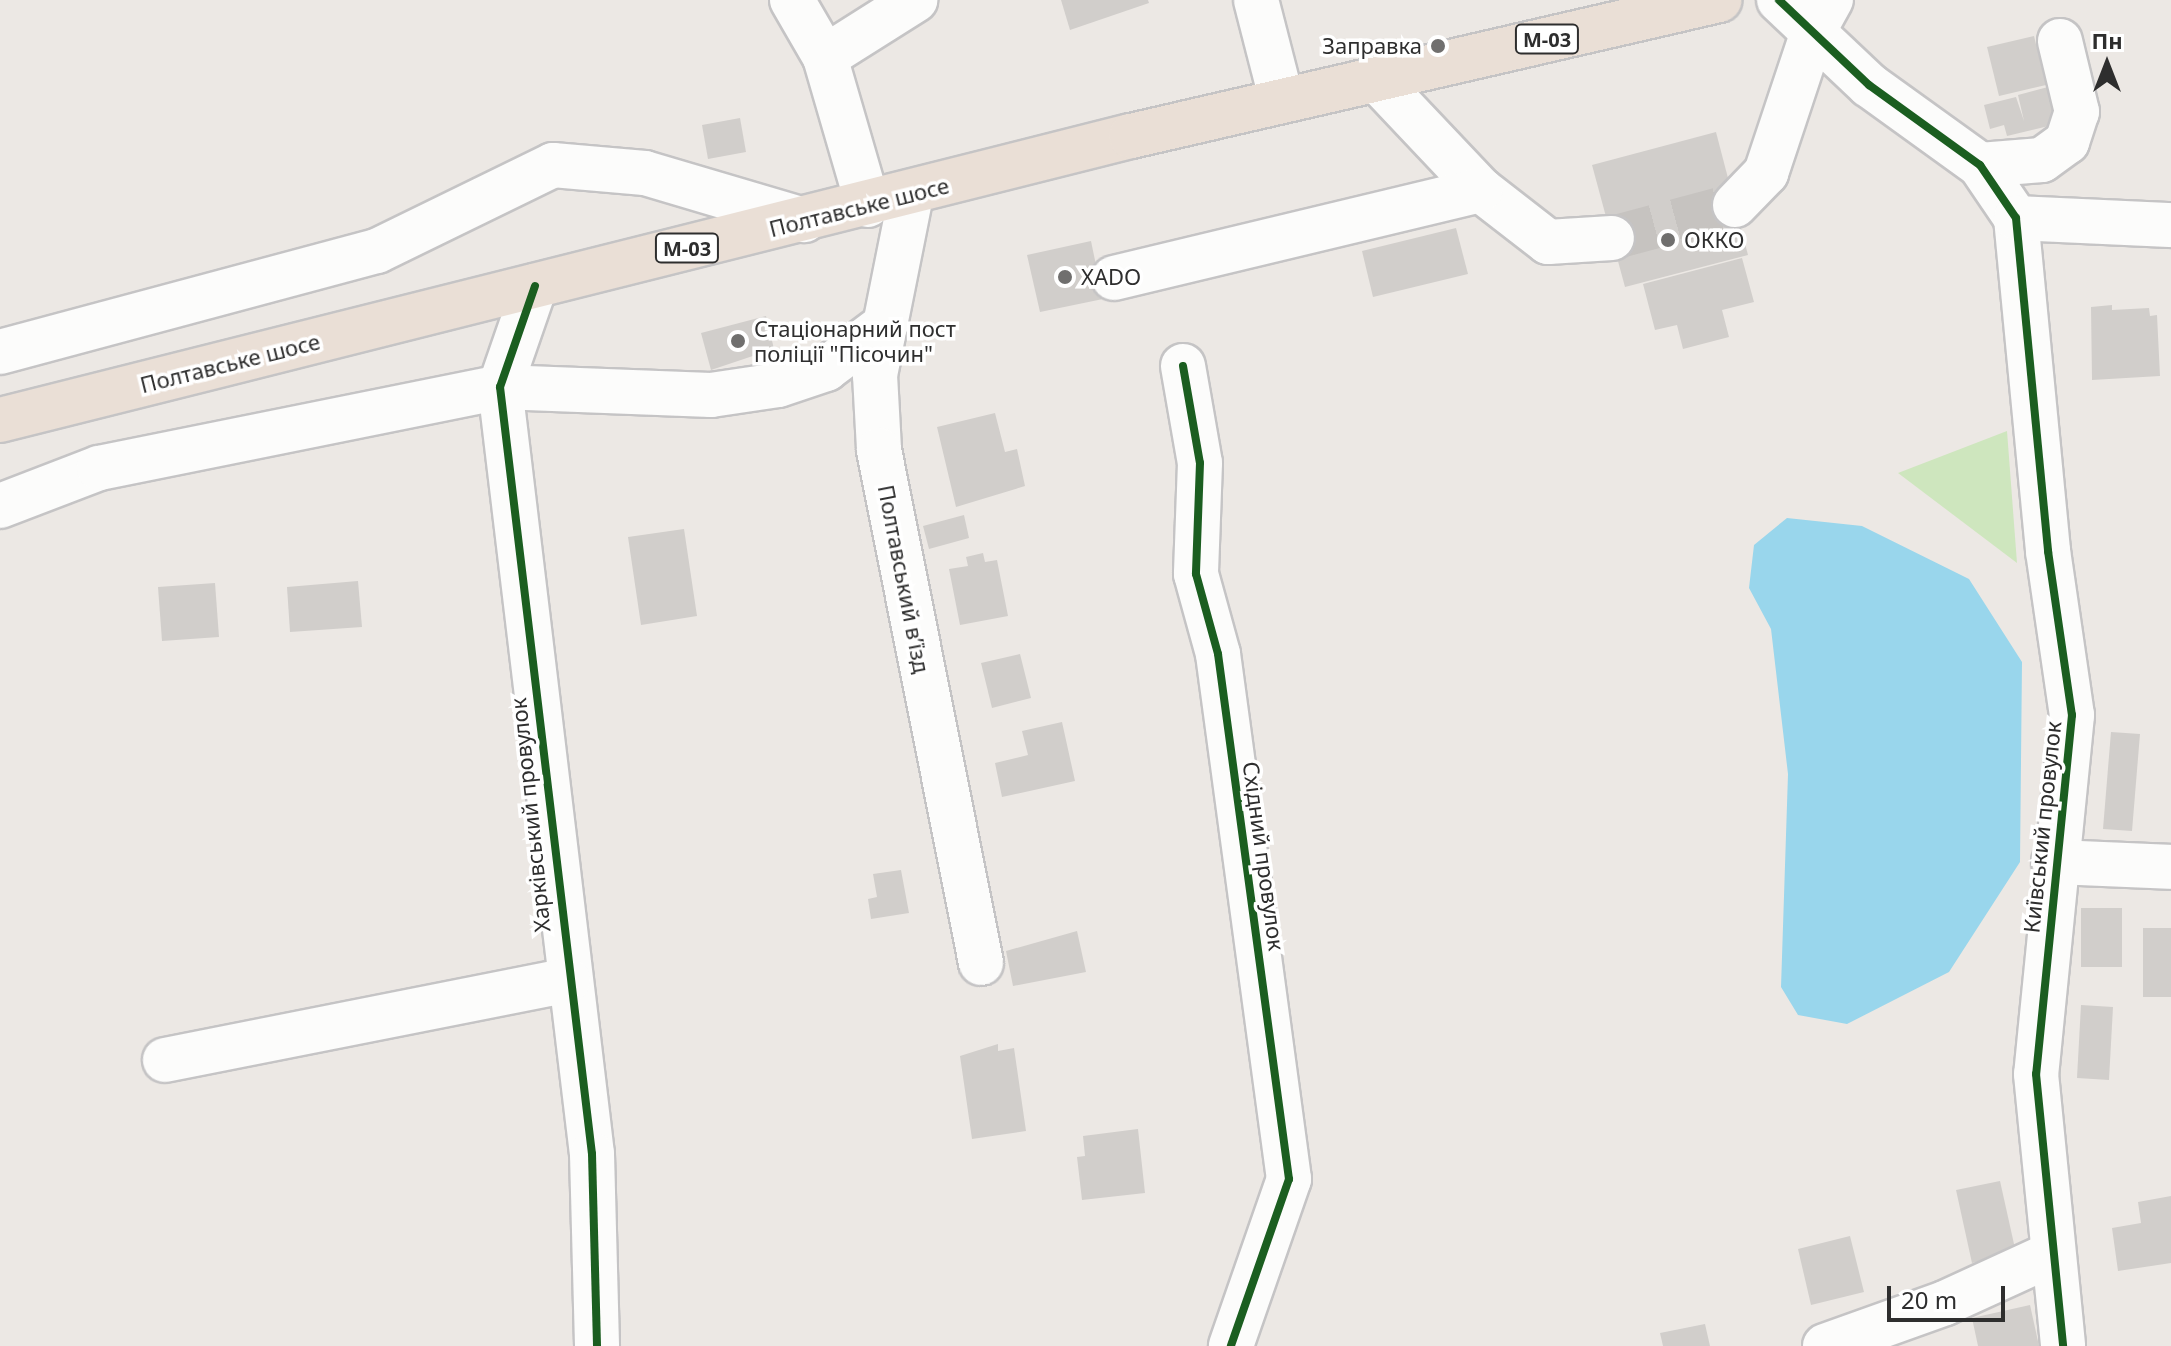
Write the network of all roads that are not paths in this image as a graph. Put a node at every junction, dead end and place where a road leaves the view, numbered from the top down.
1 (792, 0) edge
2 (915, 0) edge
3 (1256, 0) edge
4 (1719, 0) edge
5 (1779, 0) edge
6 (1822, 16) edge
7 (2060, 41) dead end
8 (825, 57) junction
9 (1375, 78) junction
10 (1282, 101) junction
11 (1980, 165) junction
12 (1481, 190) junction
13 (911, 195) junction
14 (868, 205) junction
15 (1735, 205) tunnel mouth
16 (2016, 218) junction
17 (804, 220) junction
18 (2171, 225) edge
19 (1612, 238) tunnel mouth
20 (1114, 278) dead end
21 (535, 286) junction
22 (886, 324) junction
23 (0, 352) edge
24 (1183, 366) dead end
25 (500, 387) junction
26 (0, 420) edge
27 (0, 506) edge
28 (2054, 862) junction
29 (2171, 867) edge
30 (981, 963) dead end
31 (568, 980) junction
32 (165, 1060) dead end
33 (2050, 1255) junction
34 (597, 1346) edge
35 (1231, 1346) edge
36 (1825, 1346) edge
37 (2063, 1346) edge

1 - 8 street
2 - 8 street
3 - 10 street
4 - 9 highway, Полтавське шосе / М-03
5 - 6 street
6 - 11 street
6 - 15 street
7 - 11 street
8 - 14 street
9 - 10 highway, Полтавське шосе / М-03
9 - 12 street
10 - 13 highway, Полтавське шосе / М-03
11 - 16 street
12 - 19 street
12 - 20 street
13 - 14 highway, Полтавське шосе / М-03
13 - 22 street, Полтавський в’їзд
14 - 17 highway, Полтавське шосе / М-03
16 - 18 street
16 - 28 street, Київський провулок
17 - 21 highway, Полтавське шосе / М-03
17 - 23 street
21 - 25 street, Харківський провулок
21 - 26 highway, Полтавське шосе / М-03
22 - 25 street
22 - 30 street, Полтавський в’їзд
24 - 35 street, Східний провулок
25 - 27 street
25 - 31 street, Харківський провулок
28 - 29 street
28 - 33 street, Київський провулок
31 - 32 street
31 - 34 street, Харківський провулок
33 - 36 street
33 - 37 street, Київський провулок

